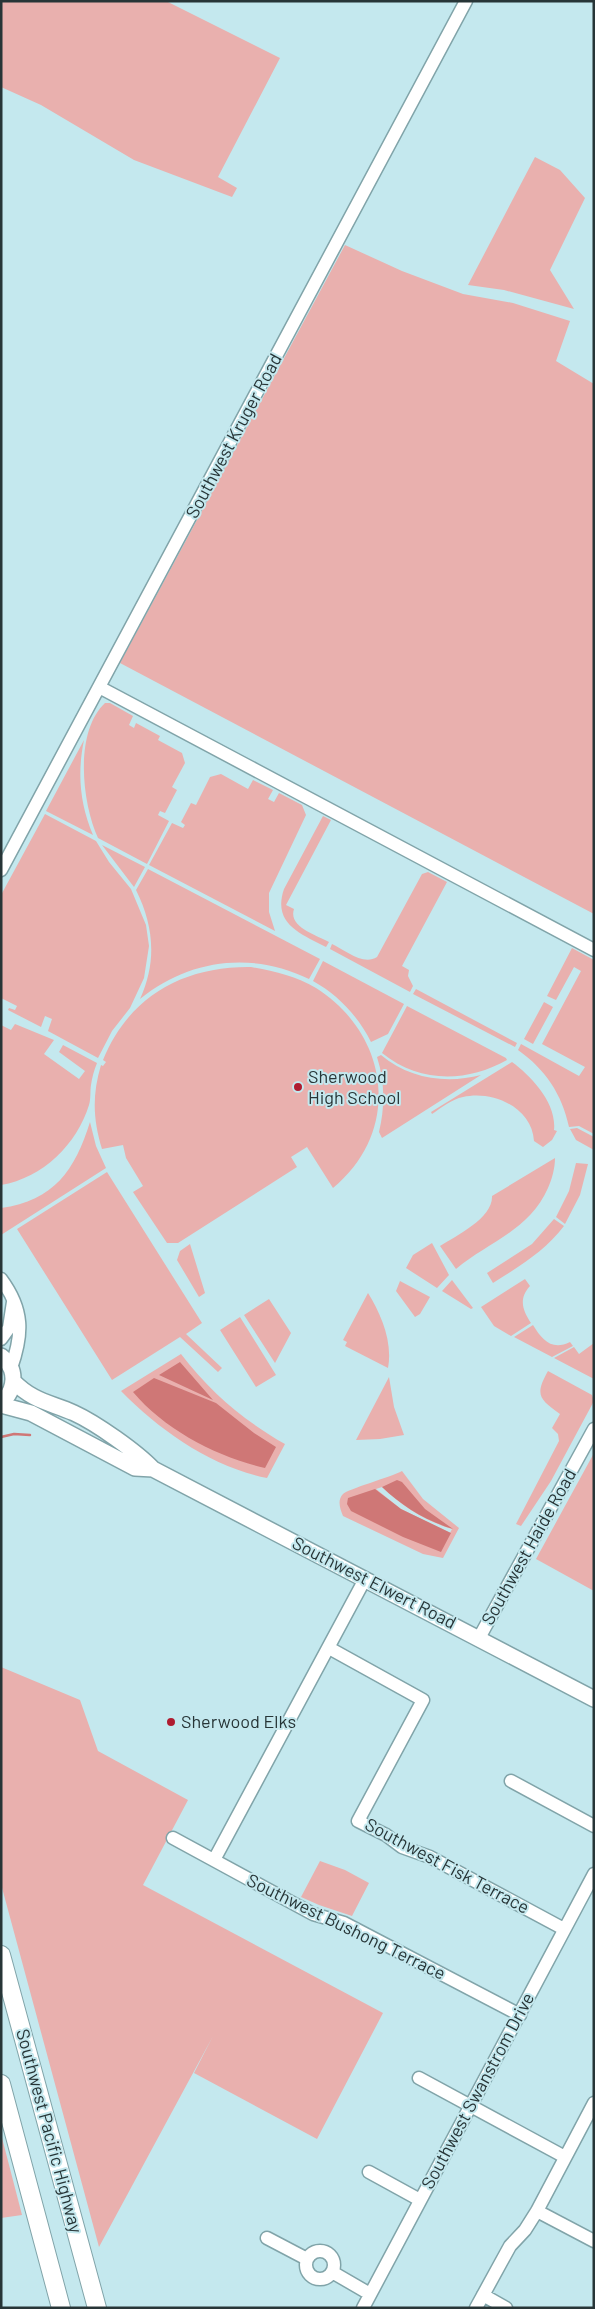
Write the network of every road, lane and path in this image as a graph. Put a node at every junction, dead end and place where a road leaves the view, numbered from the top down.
1 (466, 1) edge
2 (99, 687) junction
3 (1, 870) edge
4 (594, 950) edge
5 (1, 1279) edge
6 (13, 1302) junction
7 (1, 1339) edge
8 (1, 1356) edge
9 (12, 1375) junction
10 (1, 1404) edge
11 (594, 1429) edge
12 (153, 1469) junction
13 (365, 1579) junction
14 (479, 1638) junction
15 (329, 1648) junction
16 (594, 1699) edge
17 (511, 1782) dead end
18 (594, 1826) edge
19 (172, 1838) dead end
20 (214, 1860) junction
21 (594, 1874) edge
22 (564, 1929) junction
23 (1, 1955) edge
24 (520, 2015) junction
25 (419, 2078) dead end
26 (1, 2084) edge
27 (594, 2103) edge
28 (471, 2106) junction
29 (564, 2157) junction
30 (369, 2172) dead end
31 (420, 2200) junction
32 (537, 2211) junction
33 (267, 2238) dead end
34 (594, 2241) edge
35 (307, 2260) junction
36 (332, 2272) junction
37 (370, 2294) junction
38 (483, 2295) junction
39 (61, 2308) edge
40 (97, 2308) edge
41 (363, 2308) edge
42 (476, 2308) edge
43 (506, 2308) edge

1 - 2 street, Southwest Kruger Road
2 - 3 street, Southwest Kruger Road
2 - 4 street
5 - 6 street
6 - 7 street
6 - 9 street
8 - 9 main road, Southwest Elwert Road
9 - 10 main road
9 - 12 main road, Southwest Elwert Road
10 - 12 main road, Southwest Elwert Road
11 - 14 street, Southwest Haide Road
12 - 13 main road, Southwest Elwert Road
13 - 14 main road, Southwest Elwert Road
13 - 15 street
14 - 16 main road, Southwest Elwert Road
15 - 20 street
15 - 22 street, Southwest Fisk Terrace
17 - 18 street
19 - 20 street, Southwest Bushong Terrace
20 - 24 street, Southwest Bushong Terrace
21 - 22 street, Southwest Swanstrom Drive
22 - 24 street, Southwest Swanstrom Drive
23 - 40 highway, Southwest Pacific Highway
24 - 28 street, Southwest Swanstrom Drive
25 - 28 street
26 - 39 highway, Southwest Pacific Highway
27 - 29 street
28 - 29 street
28 - 31 street, Southwest Swanstrom Drive
29 - 32 street
30 - 31 street
31 - 37 street, Southwest Swanstrom Drive
32 - 34 street
32 - 38 street
33 - 35 street
35 - 36 street
35 - 36 street
36 - 37 street
37 - 41 street, Southwest Swanstrom Drive
38 - 42 street
38 - 43 street

